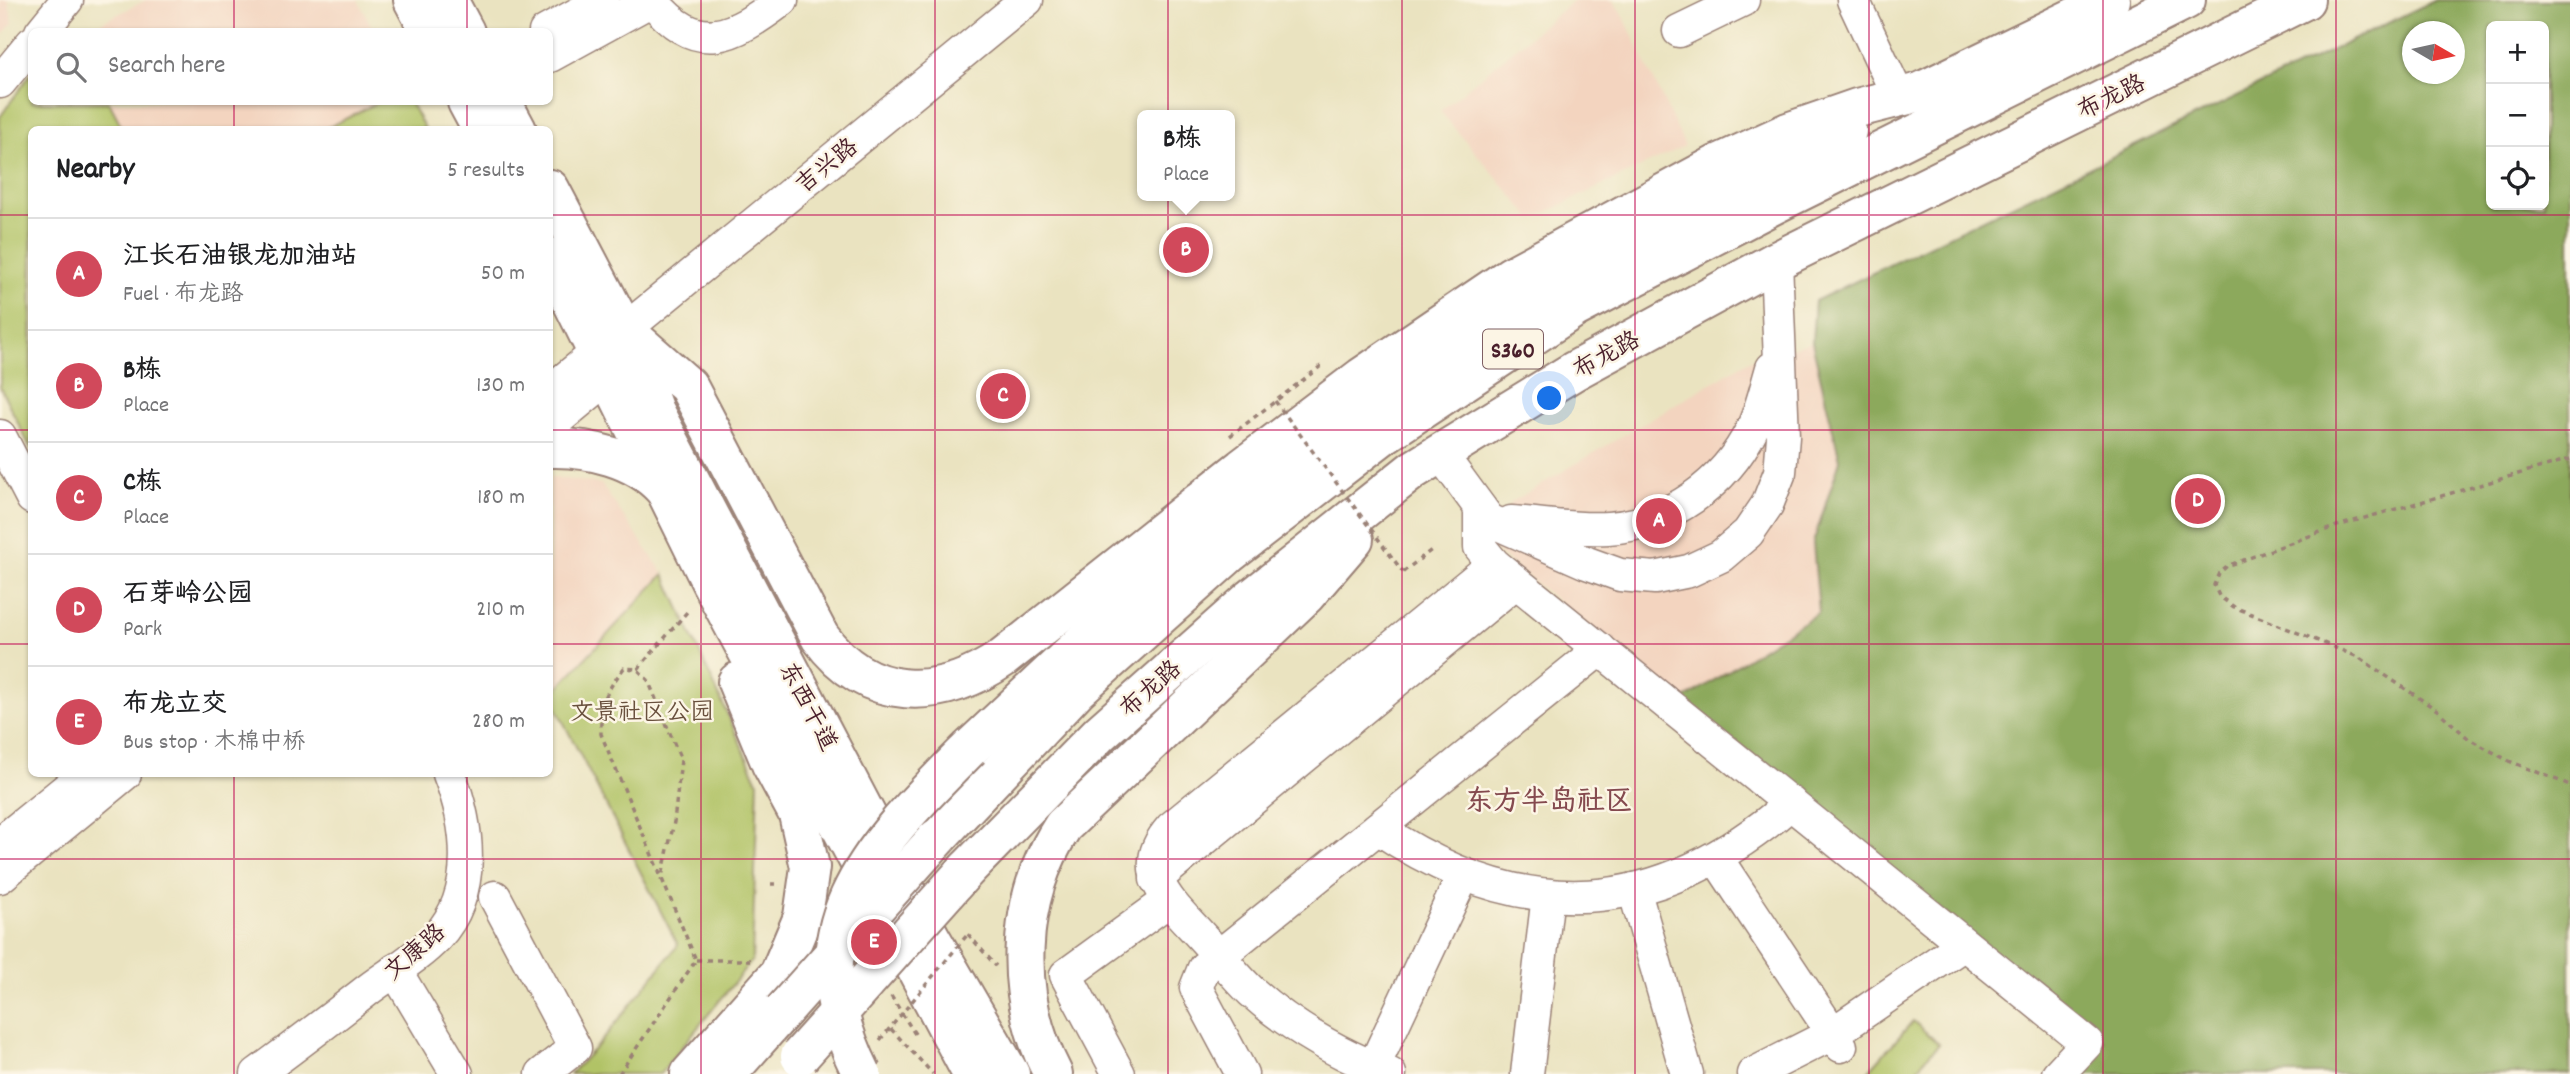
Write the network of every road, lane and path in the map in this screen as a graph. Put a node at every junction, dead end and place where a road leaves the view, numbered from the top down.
1 (67, 0) edge
2 (413, 0) edge
3 (448, 0) edge
4 (603, 0) edge
5 (652, 0) edge
6 (782, 0) edge
7 (1027, 0) edge
8 (1742, 0) edge
9 (1853, 0) edge
10 (2110, 0) edge
11 (2186, 0) edge
12 (2305, 0) edge
13 (44, 28) edge
14 (427, 28) edge
15 (463, 28) edge
16 (552, 28) edge
17 (1679, 31) dead end
18 (28, 48) edge
19 (553, 54) edge
20 (0, 82) edge
21 (1909, 95) junction
22 (469, 105) edge
23 (504, 105) edge
24 (480, 126) edge
25 (515, 126) edge
26 (553, 198) edge
27 (1773, 205) junction
28 (1648, 230) junction
29 (1776, 261) junction
30 (553, 262) edge
31 (1575, 308) junction
32 (1780, 342) junction
33 (610, 353) junction
34 (1325, 363) dead end
35 (553, 389) edge
36 (1275, 401) junction
37 (553, 422) edge
38 (0, 436) edge
39 (1230, 436) dead end
40 (553, 448) edge
41 (2570, 459) edge
42 (1426, 461) junction
43 (28, 490) edge
44 (674, 506) junction
45 (1485, 514) junction
46 (1434, 548) dead end
47 (1505, 573) junction
48 (687, 612) dead end
49 (1600, 649) junction
50 (638, 669) junction
51 (81, 777) edge
52 (121, 777) edge
53 (450, 777) edge
54 (2570, 785) edge
55 (1790, 803) junction
56 (1378, 828) junction
57 (0, 843) edge
58 (1717, 859) junction
59 (1463, 876) junction
60 (0, 877) edge
61 (661, 881) junction
62 (1634, 889) junction
63 (1162, 890) junction
64 (1548, 895) junction
65 (495, 897) dead end
66 (1964, 944) junction
67 (1219, 956) junction
68 (696, 960) junction
69 (759, 961) dead end
70 (395, 970) junction
71 (1000, 970) dead end
72 (891, 1029) junction
73 (1841, 1046) dead end
74 (867, 1061) edge
75 (792, 1065) edge
76 (1382, 1071) edge
77 (257, 1074) edge
78 (457, 1074) edge
79 (542, 1074) edge
80 (619, 1074) edge
81 (690, 1074) edge
82 (727, 1074) edge
83 (933, 1074) edge
84 (972, 1074) edge
85 (1010, 1074) edge
86 (1053, 1074) edge
87 (1119, 1074) edge
88 (1242, 1074) edge
89 (1527, 1074) edge
90 (1687, 1074) edge
91 (1753, 1074) edge
92 (2058, 1074) edge

1 - 13 street
2 - 14 main road
3 - 15 main road
4 - 16 street
5 - 6 street
5 - 19 street
7 - 33 street, 吉兴路
8 - 17 street
9 - 21 street
10 - 21 main road
11 - 27 main road, 布龙路 / S360
12 - 29 main road, 布龙路 / S360
18 - 20 street
21 - 28 main road
21 - 33 main road
22 - 24 main road
23 - 25 main road
26 - 33 main road
27 - 28 main road
27 - 31 main road, 布龙路 / S360
28 - 31 main road
28 - 74 main road, bridge
29 - 32 street
29 - 42 main road, 布龙路 / S360
30 - 33 main road
31 - 82 main road, 布龙路 / S360, bridge
32 - 45 street
32 - 45 street
33 - 35 street
33 - 37 street
33 - 44 main road, 东西干道
33 - 85 main road, 东西干道
34 - 36 path
36 - 39 path
36 - 46 path, bridge
38 - 43 street
40 - 44 main road
41 - 54 path
42 - 45 street
42 - 75 main road, 布龙路 / S360, bridge
42 - 86 main road
44 - 81 main road
44 - 84 main road, 东西干道
45 - 47 street
47 - 49 street
47 - 63 street
48 - 50 path
49 - 55 street
49 - 56 street
50 - 61 path
50 - 61 path
51 - 57 street
52 - 60 street
53 - 70 street, 文康路
55 - 58 street
55 - 66 street
56 - 59 street
56 - 67 street
58 - 62 street
58 - 73 street
59 - 64 street
59 - 76 street
61 - 68 path
62 - 64 street
62 - 90 street
63 - 67 street
63 - 87 street
64 - 89 street
65 - 79 street
66 - 91 street
66 - 92 street
67 - 76 street
67 - 88 street
68 - 69 path
68 - 80 path
70 - 77 street, 文康路
70 - 78 street
71 - 72 path, bridge
72 - 74 path, bridge
72 - 83 path

